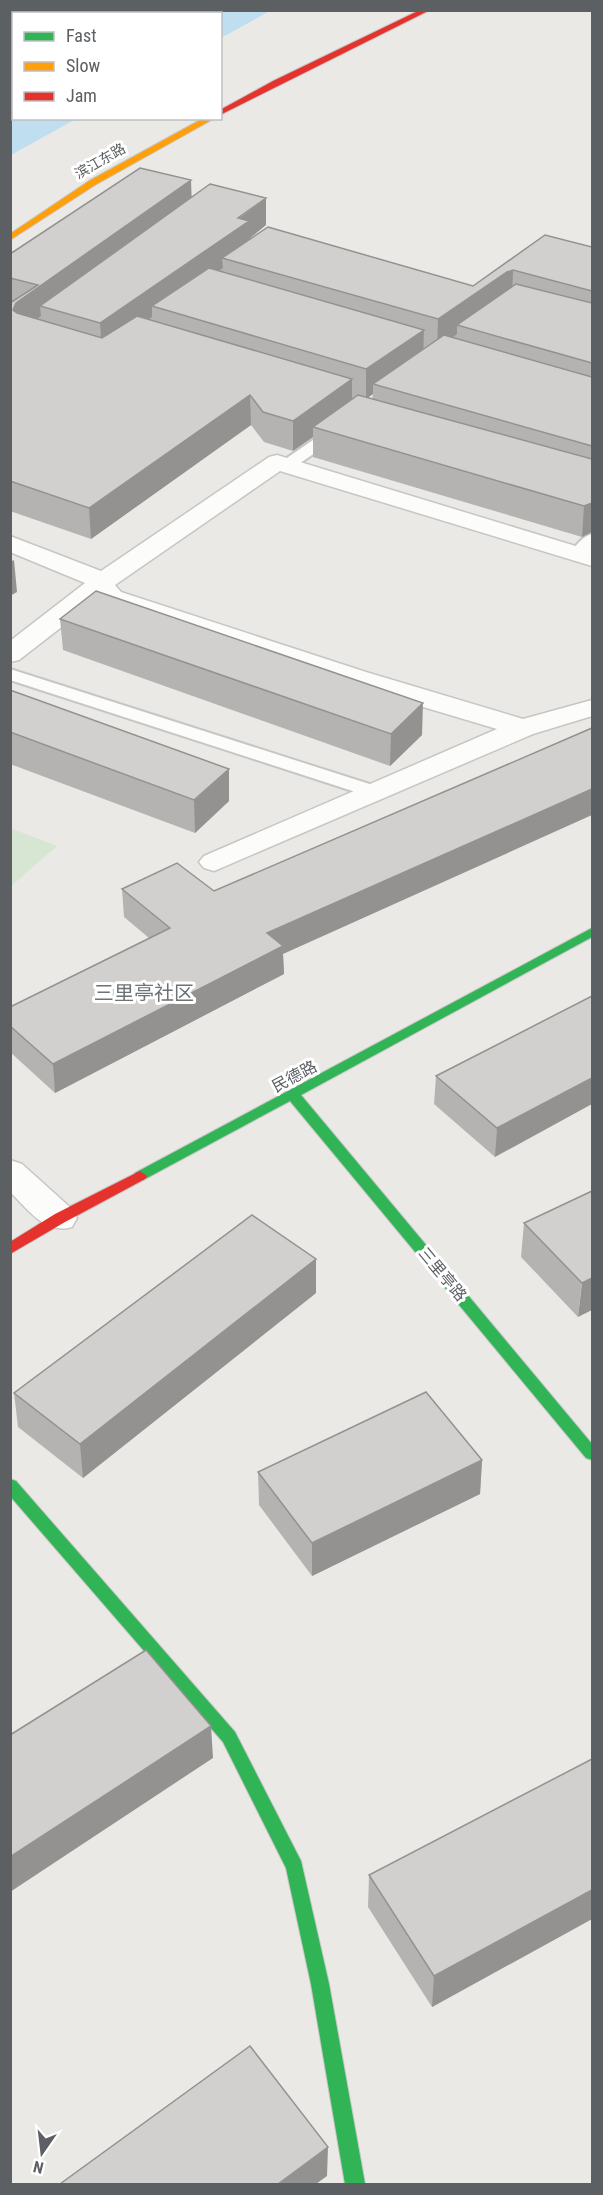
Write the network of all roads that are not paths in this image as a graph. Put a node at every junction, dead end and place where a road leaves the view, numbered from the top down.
1 (427, 10) edge
2 (222, 112) edge
3 (207, 120) edge
4 (10, 238) edge
5 (346, 424) edge
6 (287, 465) junction
7 (10, 543) edge
8 (588, 551) edge
9 (100, 584) junction
10 (10, 654) edge
11 (10, 674) edge
12 (592, 708) edge
13 (523, 728) junction
14 (375, 792) junction
15 (214, 862) dead end
16 (592, 932) edge
17 (293, 1095) junction
18 (10, 1172) edge
19 (60, 1218) junction
20 (10, 1249) edge
21 (592, 1454) edge
22 (10, 1485) edge
23 (356, 2184) edge

1 - 2 street
3 - 4 street, 滨江东路
5 - 6 lane
6 - 8 street
6 - 9 street
7 - 9 street
9 - 10 street
9 - 13 street
11 - 14 lane
12 - 13 street
13 - 14 street
14 - 15 street
16 - 17 street, 民德路
17 - 19 street, 民德路
17 - 21 street, 三里亭路
18 - 19 street
19 - 20 street, 民德路
22 - 23 street

